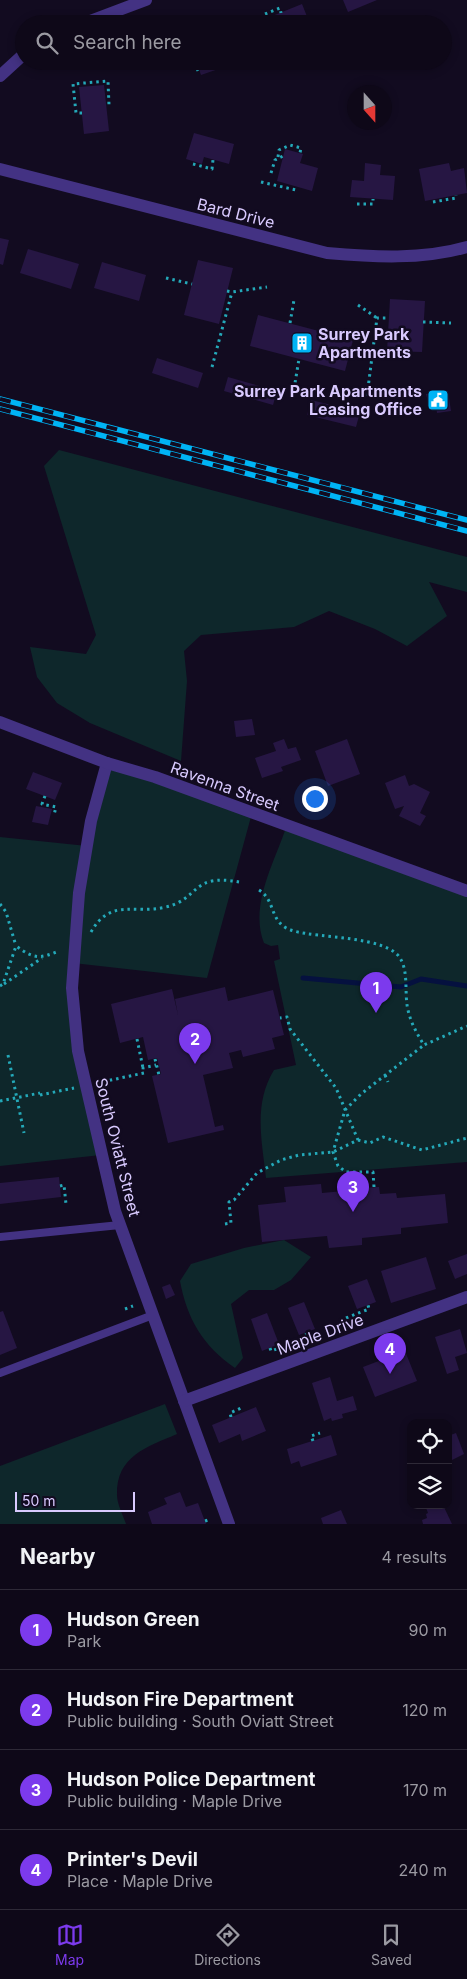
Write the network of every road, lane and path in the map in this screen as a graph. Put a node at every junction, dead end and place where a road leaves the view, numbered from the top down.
1 (146, 0) edge
2 (282, 13) dead end
3 (266, 14) dead end
4 (106, 15) edge
5 (15, 62) edge
6 (0, 76) edge
7 (106, 106) dead end
8 (82, 113) dead end
9 (300, 153) dead end
10 (283, 156) dead end
11 (278, 157) junction
12 (214, 160) dead end
13 (193, 164) dead end
14 (0, 169) edge
15 (271, 173) dead end
16 (261, 182) dead end
17 (297, 187) dead end
18 (456, 195) dead end
19 (373, 199) dead end
20 (433, 202) dead end
21 (357, 204) dead end
22 (467, 248) edge
23 (166, 278) dead end
24 (192, 284) dead end
25 (266, 287) dead end
26 (227, 291) dead end
27 (232, 292) junction
28 (294, 300) dead end
29 (358, 305) dead end
30 (377, 318) junction
31 (389, 318) dead end
32 (423, 322) dead end
33 (290, 323) dead end
34 (451, 323) dead end
35 (299, 359) dead end
36 (212, 367) dead end
37 (294, 389) dead end
38 (367, 396) dead end
39 (0, 722) edge
40 (107, 763) junction
41 (45, 796) dead end
42 (54, 815) dead end
43 (239, 882) dead end
44 (259, 890) dead end
45 (467, 891) edge
46 (0, 904) edge
47 (87, 938) dead end
48 (16, 946) junction
49 (59, 951) dead end
50 (42, 958) junction
51 (2, 985) edge
52 (280, 1018) dead end
53 (467, 1026) edge
54 (137, 1039) dead end
55 (424, 1045) junction
56 (8, 1055) dead end
57 (155, 1059) dead end
58 (143, 1068) dead end
59 (159, 1075) dead end
60 (385, 1075) junction
61 (388, 1082) dead end
62 (40, 1093) dead end
63 (17, 1098) junction
64 (0, 1101) edge
65 (345, 1110) junction
66 (24, 1133) dead end
67 (467, 1138) edge
68 (358, 1140) junction
69 (333, 1152) junction
70 (60, 1186) dead end
71 (374, 1187) dead end
72 (66, 1204) dead end
73 (225, 1224) dead end
74 (120, 1225) junction
75 (0, 1237) edge
76 (467, 1297) edge
77 (368, 1305) dead end
78 (134, 1306) dead end
79 (125, 1309) dead end
80 (153, 1316) junction
81 (346, 1318) dead end
82 (322, 1331) dead end
83 (306, 1333) dead end
84 (288, 1345) dead end
85 (270, 1348) dead end
86 (0, 1374) edge
87 (184, 1401) junction
88 (241, 1408) dead end
89 (231, 1417) dead end
90 (320, 1432) dead end
91 (312, 1441) dead end
92 (211, 1519) dead end
93 (205, 1521) dead end
94 (229, 1524) edge

1 - 4 street
2 - 3 path
5 - 6 street
7 - 8 path
9 - 11 path
10 - 11 path
11 - 15 path
12 - 13 path
14 - 22 street, Bard Drive
16 - 17 path
18 - 20 path
19 - 21 path
23 - 24 path
25 - 27 path
26 - 27 path
27 - 36 path
28 - 33 path
29 - 30 path
30 - 31 path
30 - 38 path
32 - 34 path
35 - 37 path
39 - 40 street, Ravenna Street
40 - 45 street, Ravenna Street
40 - 74 street, South Oviatt Street
41 - 42 path
43 - 47 path
44 - 55 path
46 - 48 path
48 - 50 path
48 - 51 path
49 - 50 path
50 - 51 path
52 - 65 path
53 - 55 path
54 - 58 path
55 - 60 path
56 - 63 path
57 - 59 path
60 - 61 path
60 - 65 path
62 - 63 path
63 - 64 path
63 - 66 path
65 - 68 path
65 - 69 path
67 - 68 path
68 - 69 path
69 - 71 path
69 - 73 path
70 - 72 path
74 - 75 lane
74 - 80 street, South Oviatt Street
76 - 87 street, Maple Drive
77 - 81 path
78 - 79 path
80 - 86 lane
80 - 87 street, South Oviatt Street
82 - 83 path
84 - 85 path
87 - 94 street, South Oviatt Street
88 - 89 path
90 - 91 path
92 - 93 path

